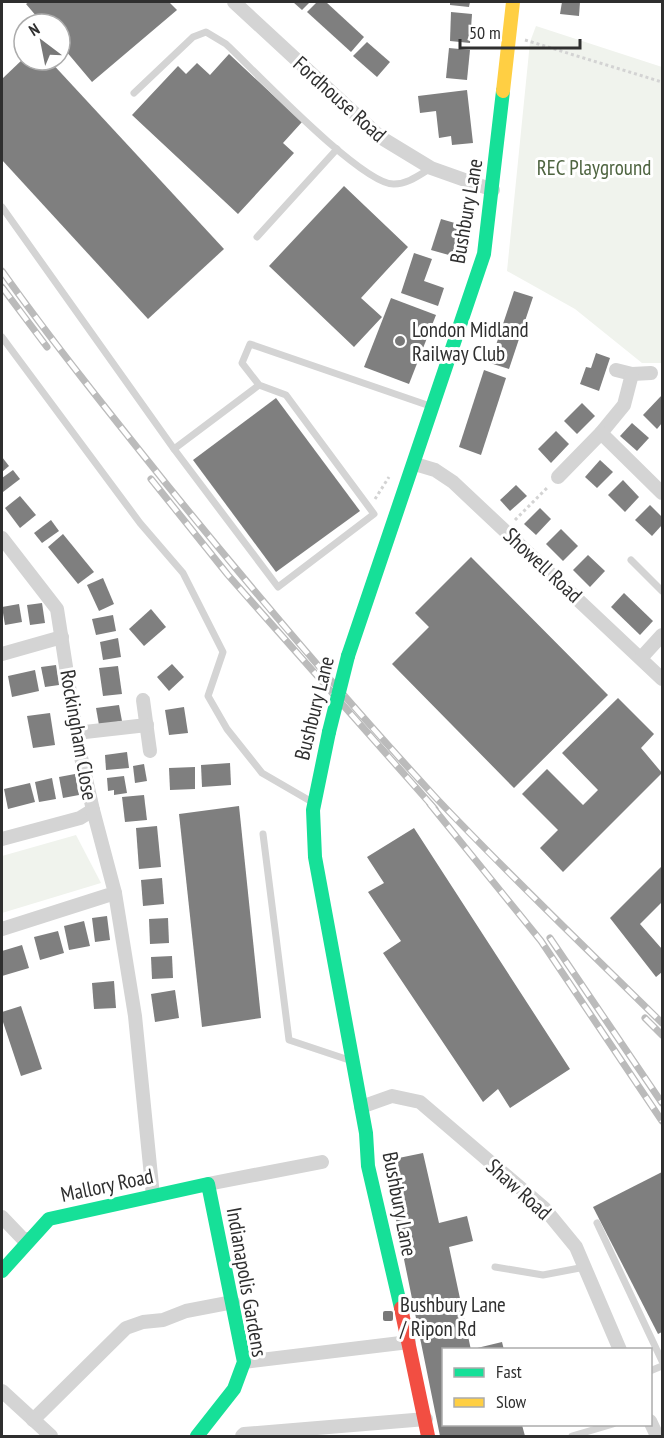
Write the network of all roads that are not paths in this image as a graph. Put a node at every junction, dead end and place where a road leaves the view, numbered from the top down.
1 (234, 2) edge
2 (513, 2) edge
3 (134, 93) dead end
4 (337, 149) junction
5 (431, 168) junction
6 (493, 190) junction
7 (2, 207) edge
8 (257, 237) dead end
9 (2, 337) edge
10 (616, 369) dead end
11 (651, 373) dead end
12 (632, 374) junction
13 (259, 386) junction
14 (433, 407) junction
15 (601, 433) junction
16 (174, 449) junction
17 (415, 464) junction
18 (558, 477) road end
19 (663, 493) edge
20 (2, 538) edge
21 (631, 560) dead end
22 (663, 591) edge
23 (663, 635) edge
24 (62, 637) junction
25 (2, 654) edge
26 (641, 657) junction
27 (663, 679) edge
28 (143, 700) dead end
29 (147, 725) junction
30 (76, 733) junction
31 (150, 751) dead end
32 (314, 804) junction
33 (93, 810) junction
34 (263, 834) dead end
35 (2, 839) edge
36 (115, 893) junction
37 (2, 929) edge
38 (351, 1061) junction
39 (361, 1107) junction
40 (322, 1162) dead end
41 (209, 1188) junction
42 (153, 1196) junction
43 (2, 1217) edge
44 (597, 1223) dead end
45 (30, 1239) junction
46 (585, 1267) junction
47 (495, 1268) dead end
48 (2, 1271) edge
49 (233, 1302) junction
50 (409, 1342) junction
51 (619, 1348) edge
52 (663, 1361) edge
53 (244, 1362) junction
54 (2, 1391) edge
55 (426, 1419) junction
56 (33, 1420) junction
57 (610, 1426) edge
58 (51, 1437) edge
59 (197, 1437) edge
60 (242, 1437) edge
61 (428, 1437) edge
62 (572, 1437) edge

1 - 5 street, Fordhouse Road
2 - 6 street, Bushbury Lane
3 - 4 lane
4 - 5 lane
4 - 8 lane
5 - 6 street, Fordhouse Road
6 - 14 street, Bushbury Lane
7 - 16 lane
9 - 32 lane
10 - 12 street
11 - 12 street
12 - 15 street
13 - 14 lane
13 - 16 lane
13 - 16 lane
14 - 17 street, Bushbury Lane
15 - 18 street
15 - 19 street
17 - 26 street, Showell Road
17 - 32 street, Bushbury Lane, bridge
20 - 24 street, Rockingham Close
21 - 22 lane
23 - 26 street
24 - 25 street
24 - 30 street, Rockingham Close
26 - 27 street, Showell Road
28 - 29 street
29 - 30 street
29 - 31 street
30 - 33 street, Rockingham Close
32 - 38 street, Bushbury Lane
33 - 35 street, Rockingham Close
33 - 36 street
34 - 38 lane
36 - 37 street
36 - 42 street
38 - 39 street, Bushbury Lane
39 - 46 street, Shaw Road
39 - 50 street, Bushbury Lane
40 - 41 street, Mallory Road
41 - 42 street, Mallory Road
41 - 49 street, Indianapolis Gardens
42 - 45 street, Mallory Road
43 - 45 street
44 - 52 lane
45 - 48 street, Mallory Road
46 - 47 lane
46 - 51 street, Shaw Road
49 - 53 street, Indianapolis Gardens
49 - 56 street
50 - 53 street
50 - 55 street, Bushbury Lane
53 - 59 street, Indianapolis Gardens
54 - 56 street
55 - 60 street
55 - 61 street, Bushbury Lane
56 - 58 street
57 - 62 lane

